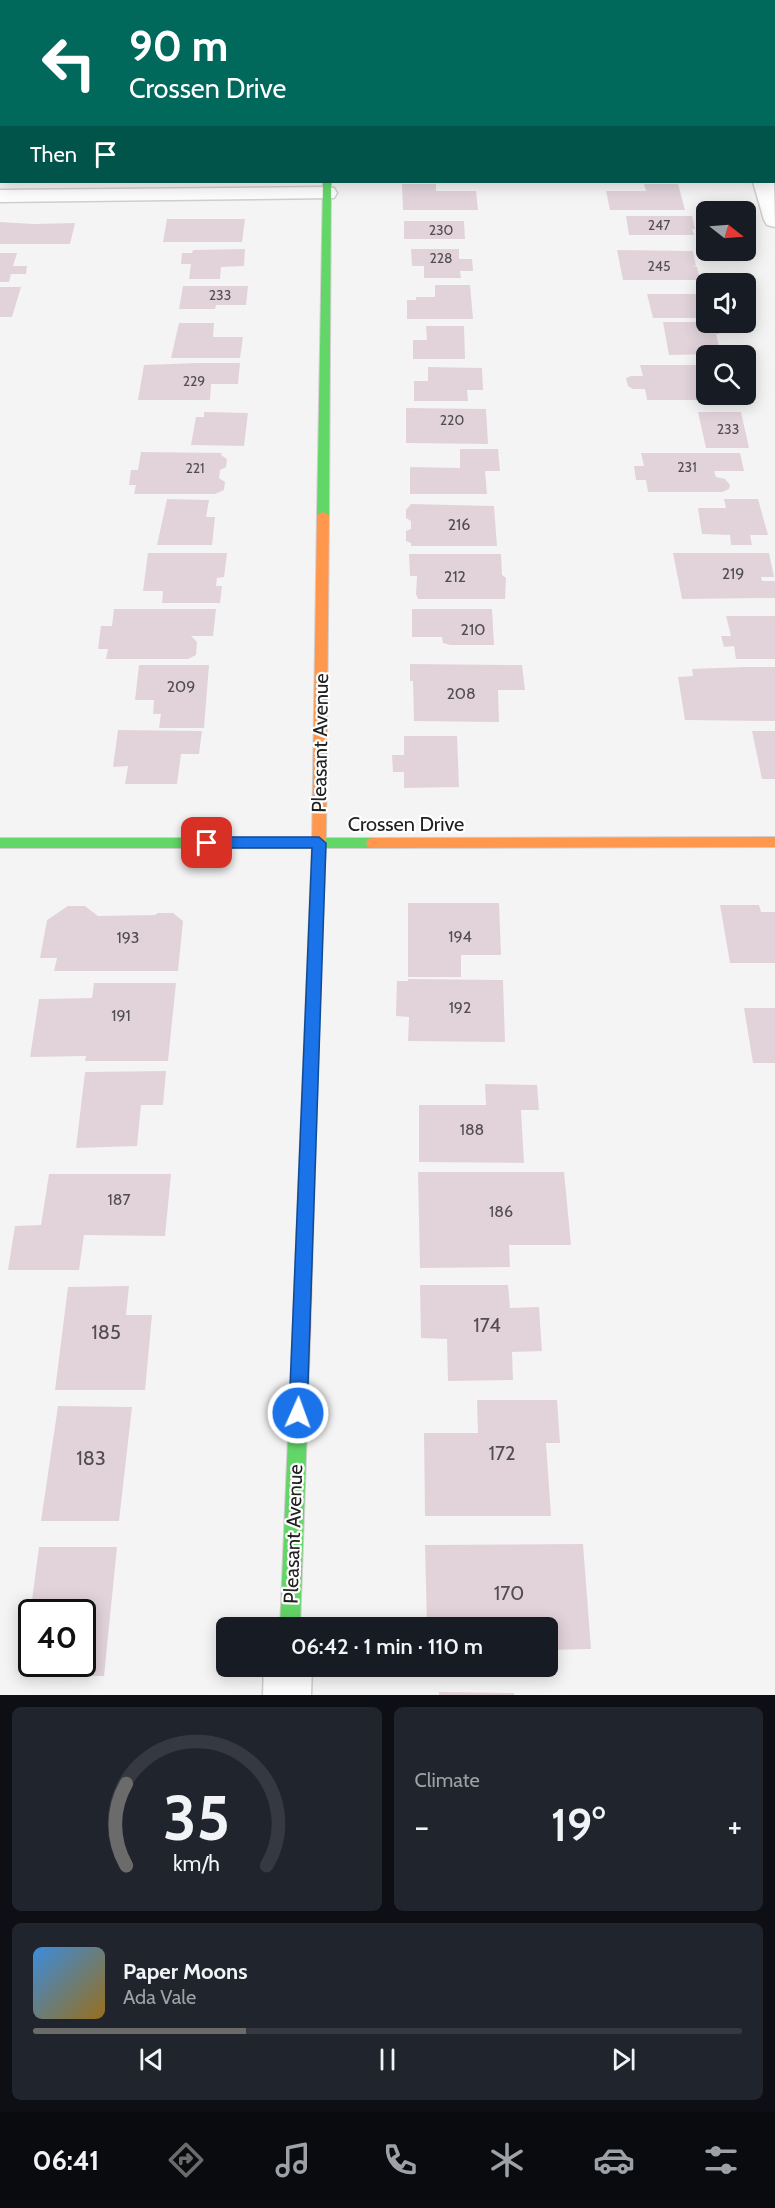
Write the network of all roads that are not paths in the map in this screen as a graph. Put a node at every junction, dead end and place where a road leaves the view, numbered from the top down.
1 (767, 187) edge
2 (326, 188) edge
3 (0, 196) edge
4 (775, 220) edge
5 (775, 842) edge
6 (0, 843) edge
7 (319, 843) junction
8 (290, 1617) edge
9 (288, 1677) edge
10 (287, 1695) edge

1 - 4 street
2 - 3 street
2 - 7 street, Pleasant Avenue
5 - 7 street, Crossen Drive
6 - 7 street, Crossen Drive
7 - 8 street, Pleasant Avenue
9 - 10 street

